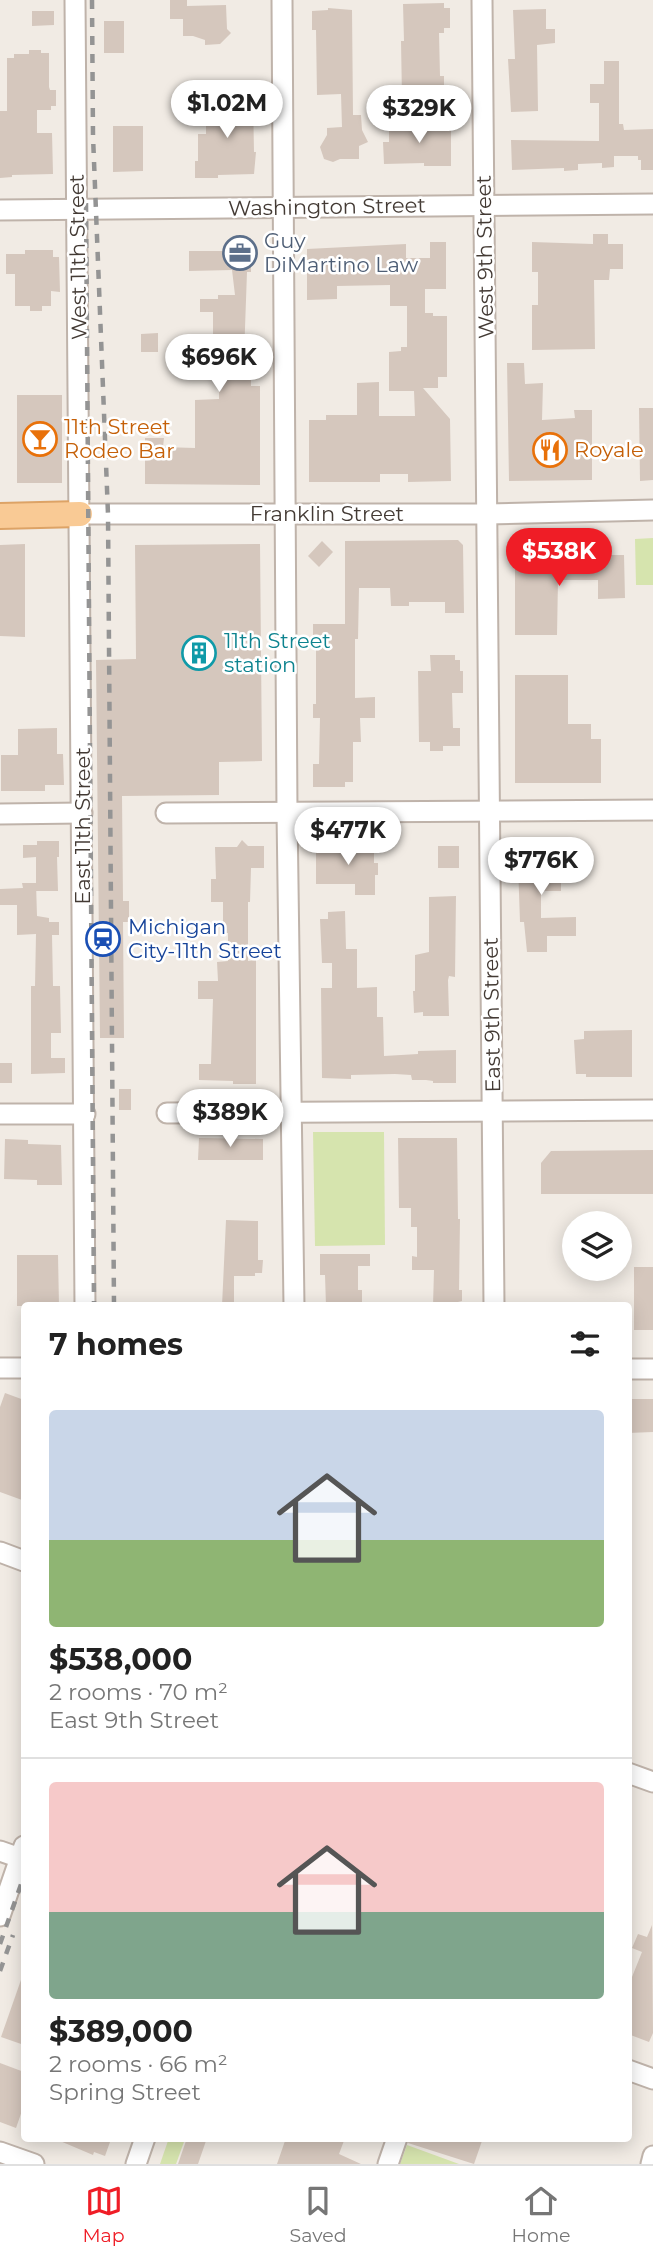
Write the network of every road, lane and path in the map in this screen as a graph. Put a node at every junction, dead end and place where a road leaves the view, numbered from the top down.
1 (75, 0) edge
2 (282, 0) edge
3 (482, 0) edge
4 (653, 204) edge
5 (484, 205) junction
6 (283, 207) junction
7 (78, 209) junction
8 (0, 210) edge
9 (653, 510) edge
10 (80, 514) junction
11 (287, 514) junction
12 (488, 514) junction
13 (0, 516) edge
14 (653, 810) edge
15 (489, 811) junction
16 (82, 813) junction
17 (166, 813) dead end
18 (287, 813) junction
19 (0, 814) edge
20 (653, 1110) edge
21 (493, 1111) junction
22 (291, 1112) junction
23 (167, 1113) dead end
24 (0, 1114) edge
25 (85, 1114) junction
26 (85, 1302) edge
27 (294, 1302) edge
28 (494, 1302) edge
29 (0, 1368) edge
30 (21, 1368) edge
31 (653, 1368) edge
32 (632, 1369) edge
33 (0, 1552) edge
34 (21, 1560) edge
35 (632, 1774) edge
36 (653, 1782) edge
37 (0, 1851) edge
38 (21, 1852) edge
39 (21, 1855) edge
40 (0, 1916) edge
41 (632, 2071) edge
42 (653, 2079) edge
43 (144, 2142) edge
44 (396, 2142) edge
45 (0, 2152) edge
46 (653, 2156) edge
47 (34, 2164) edge
48 (136, 2164) edge
49 (388, 2164) edge
50 (651, 2164) edge

1 - 7 street, West 11th Street
2 - 6 street
3 - 5 street, West 9th Street
4 - 5 street, Washington Street
5 - 6 street, Washington Street
5 - 12 street, West 9th Street
6 - 7 street, Washington Street
6 - 11 street
7 - 8 street, Washington Street
7 - 10 street, West 11th Street
9 - 12 street, Franklin Street
10 - 11 street, Franklin Street
10 - 13 main road, Franklin Street
10 - 16 street, East 11th Street
11 - 12 street, Franklin Street
11 - 18 street
12 - 15 street, East 9th Street
14 - 15 street
15 - 18 street
15 - 21 street, East 9th Street
16 - 19 street
16 - 25 street, East 11th Street
17 - 18 street
18 - 22 street
20 - 21 street
21 - 22 street
21 - 28 street, East 9th Street
22 - 23 street
22 - 27 street
24 - 25 street
25 - 26 street, East 11th Street
29 - 30 street
31 - 32 street
33 - 34 street
35 - 36 street
37 - 38 street
39 - 40 street
41 - 42 street
43 - 48 street
44 - 49 street
45 - 47 street
46 - 50 street

